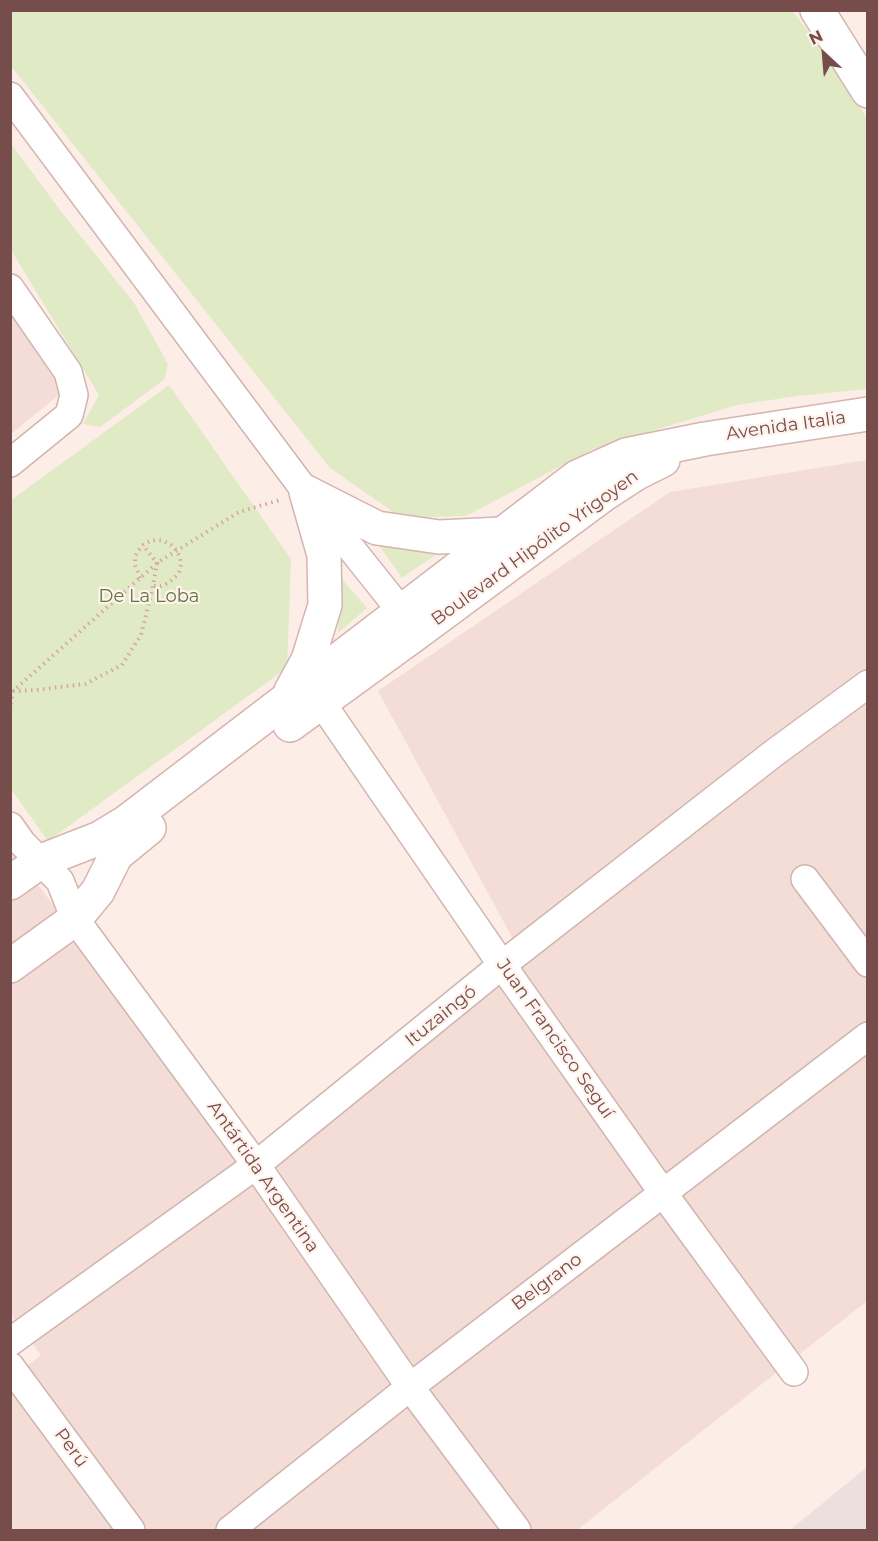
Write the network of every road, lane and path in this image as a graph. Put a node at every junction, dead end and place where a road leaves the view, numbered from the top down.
1 (817, 10) edge
2 (867, 91) edge
3 (10, 96) edge
4 (10, 288) edge
5 (867, 414) edge
6 (705, 439) junction
7 (10, 464) edge
8 (306, 492) junction
9 (502, 534) junction
10 (143, 545) junction
11 (176, 550) junction
12 (157, 563) junction
13 (140, 578) junction
14 (153, 586) junction
15 (409, 622) junction
16 (867, 684) edge
17 (13, 691) junction
18 (286, 700) junction
19 (321, 702) junction
20 (10, 710) edge
21 (10, 826) edge
22 (41, 861) junction
23 (805, 879) dead end
24 (10, 883) edge
25 (75, 919) junction
26 (867, 963) edge
27 (10, 966) edge
28 (502, 966) junction
29 (867, 1036) edge
30 (256, 1165) junction
31 (663, 1193) junction
32 (10, 1342) edge
33 (10, 1366) edge
34 (794, 1372) dead end
35 (410, 1387) junction
36 (131, 1530) edge
37 (230, 1530) edge
38 (517, 1530) edge

1 - 2 main road
3 - 8 street
4 - 7 street
5 - 6 main road, Avenida Italia
6 - 9 main road, Boulevard Hipólito Yrigoyen
6 - 15 main road, Boulevard Hipólito Yrigoyen
8 - 9 main road
8 - 11 path
8 - 15 street
8 - 18 main road
9 - 15 main road, Boulevard Hipólito Yrigoyen
10 - 11 path
10 - 12 path
10 - 13 path
11 - 12 path
11 - 14 path
12 - 13 path
12 - 14 path
13 - 17 path
14 - 17 path
15 - 18 main road, Boulevard Hipólito Yrigoyen
15 - 19 main road, Boulevard Hipólito Yrigoyen
16 - 28 street, Ituzaingó
17 - 20 path
18 - 22 main road, Boulevard Hipólito Yrigoyen
19 - 25 main road, Boulevard Hipólito Yrigoyen
19 - 28 street, Juan Francisco Seguí
21 - 22 street, Antártida Argentina
22 - 24 main road, Boulevard Hipólito Yrigoyen
22 - 25 street, Antártida Argentina
23 - 26 street
25 - 27 main road, Boulevard Hipólito Yrigoyen
25 - 30 street, Antártida Argentina
28 - 30 street, Ituzaingó
28 - 31 street, Juan Francisco Seguí
29 - 31 street, Belgrano
30 - 32 street, Ituzaingó
30 - 35 street, Antártida Argentina
31 - 34 street, Juan Francisco Seguí
31 - 35 street, Belgrano
33 - 36 street, Perú
35 - 37 street, Belgrano
35 - 38 street, Antártida Argentina

